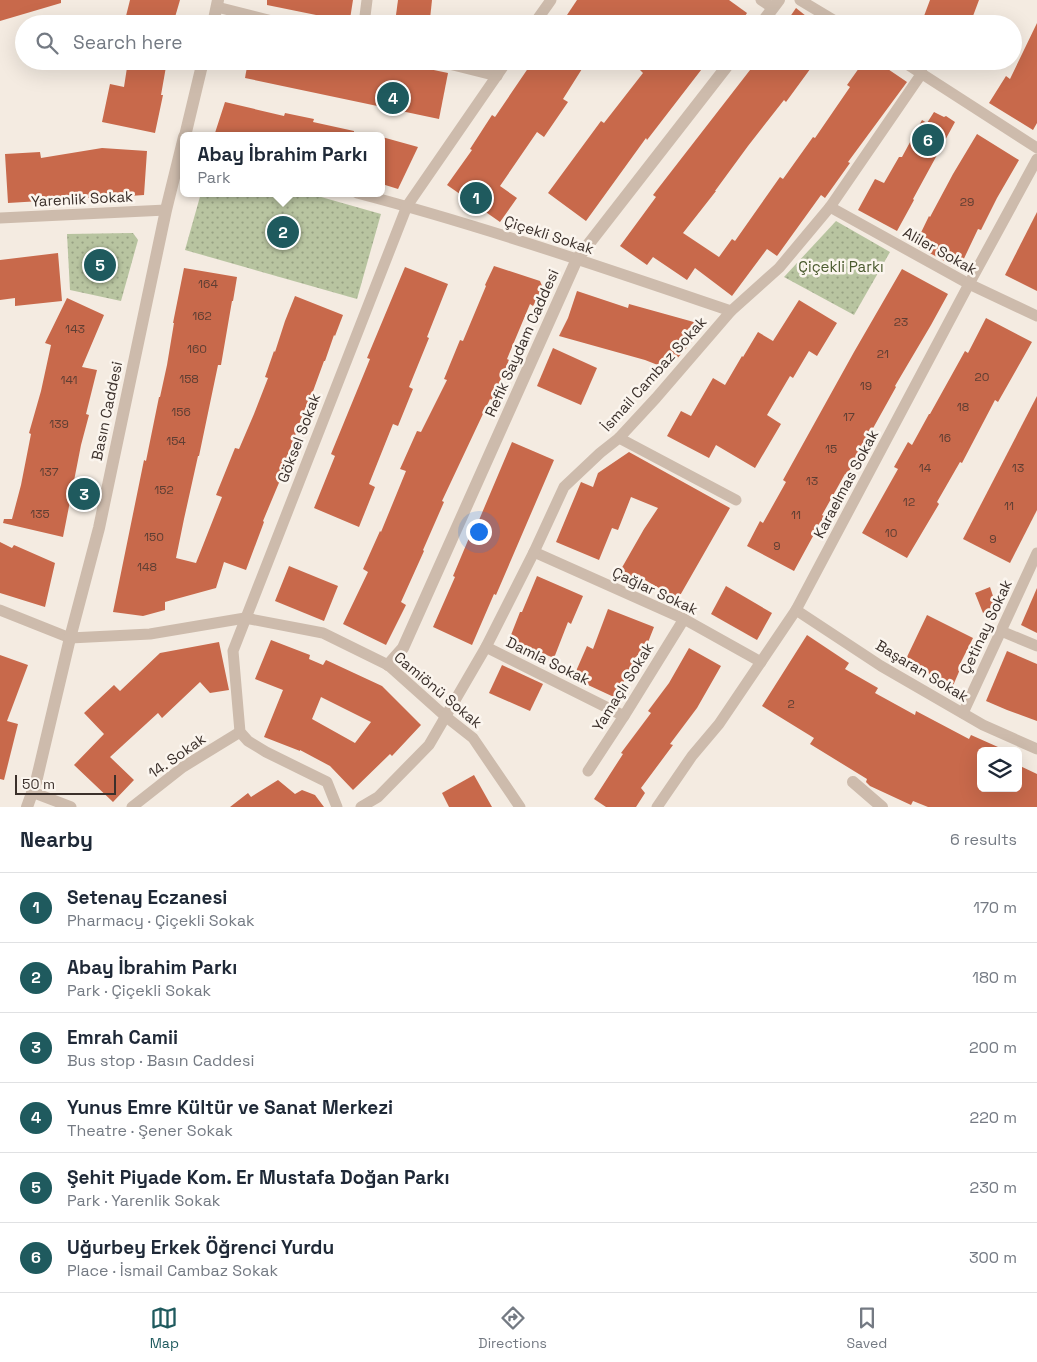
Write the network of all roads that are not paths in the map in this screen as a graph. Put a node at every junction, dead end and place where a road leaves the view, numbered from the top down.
1 (367, 0) edge
2 (551, 0) edge
3 (762, 0) edge
4 (800, 0) edge
5 (218, 4) edge
6 (776, 4) edge
7 (254, 15) edge
8 (365, 15) edge
9 (540, 15) edge
10 (768, 15) edge
11 (825, 15) edge
12 (201, 70) edge
13 (472, 70) edge
14 (500, 70) edge
15 (725, 70) edge
16 (917, 70) edge
17 (922, 73) junction
18 (496, 76) junction
19 (186, 132) edge
20 (1037, 148) edge
21 (180, 157) edge
22 (1037, 159) edge
23 (372, 197) edge
24 (407, 206) junction
25 (830, 208) junction
26 (166, 210) junction
27 (0, 218) edge
28 (577, 259) junction
29 (969, 284) junction
30 (731, 311) junction
31 (1037, 316) edge
32 (619, 438) junction
33 (736, 500) dead end
34 (534, 552) junction
35 (1035, 560) edge
36 (0, 610) edge
37 (796, 610) junction
38 (245, 618) junction
39 (684, 619) junction
40 (1001, 631) junction
41 (70, 638) junction
42 (1037, 646) edge
43 (486, 647) junction
44 (761, 662) junction
45 (388, 665) junction
46 (963, 714) junction
47 (445, 716) junction
48 (624, 716) junction
49 (240, 732) junction
50 (1037, 749) edge
51 (588, 771) dead end
52 (853, 782) dead end
53 (32, 792) junction
54 (27, 807) edge
55 (71, 807) edge
56 (132, 807) edge
57 (337, 807) edge
58 (361, 807) edge
59 (520, 807) edge
60 (656, 807) edge
61 (882, 807) edge

1 - 8 street
2 - 9 street
3 - 6 street
4 - 11 street
5 - 7 street
6 - 10 street
12 - 19 street, Basın Caddesi
13 - 18 street
14 - 18 street, Göksel Sokak
15 - 28 street, Refik Saydam Caddesi
16 - 17 street
17 - 20 street
17 - 25 street, İsmail Cambaz Sokak
18 - 24 street, Göksel Sokak
21 - 26 street, Basın Caddesi
22 - 29 street, Karaelmas Sokak
23 - 24 street, Çiçekli Sokak
24 - 28 street, Çiçekli Sokak
24 - 38 street, Göksel Sokak
25 - 29 street, Aliler Sokak
25 - 30 street, İsmail Cambaz Sokak
26 - 27 street, Yarenlik Sokak
26 - 41 street, Basın Caddesi
28 - 30 street, Çiçekli Sokak
28 - 45 street, Refik Saydam Caddesi
29 - 31 street, Aliler Sokak
29 - 37 street, Karaelmas Sokak
30 - 32 street, İsmail Cambaz Sokak
32 - 33 street
32 - 34 street, İsmail Cambaz Sokak
34 - 39 street, Çağlar Sokak
34 - 43 street, İsmail Cambaz Sokak
35 - 40 street, Çetinay Sokak
36 - 41 street
37 - 44 street, Karaelmas Sokak
37 - 46 street, Başaran Sokak
38 - 41 street, Camiönü Sokak
38 - 45 street, Camiönü Sokak
38 - 49 street, Göksel Sokak
39 - 44 street, Çağlar Sokak
39 - 48 street, Yamaçlı Sokak
40 - 42 street
40 - 46 street, Çetinay Sokak
41 - 53 street, Basın Caddesi
43 - 47 street, İsmail Cambaz Sokak
43 - 48 street, Damla Sokak
44 - 60 street, Karaelmas Sokak
45 - 47 street, Camiönü Sokak
46 - 50 street, Başaran Sokak
47 - 58 street, İsmail Cambaz Sokak
47 - 59 street, Camiönü Sokak
48 - 51 street, Yamaçlı Sokak
49 - 56 street, 14. Sokak
49 - 57 street
52 - 61 street
53 - 54 street, Basın Caddesi
53 - 55 street

